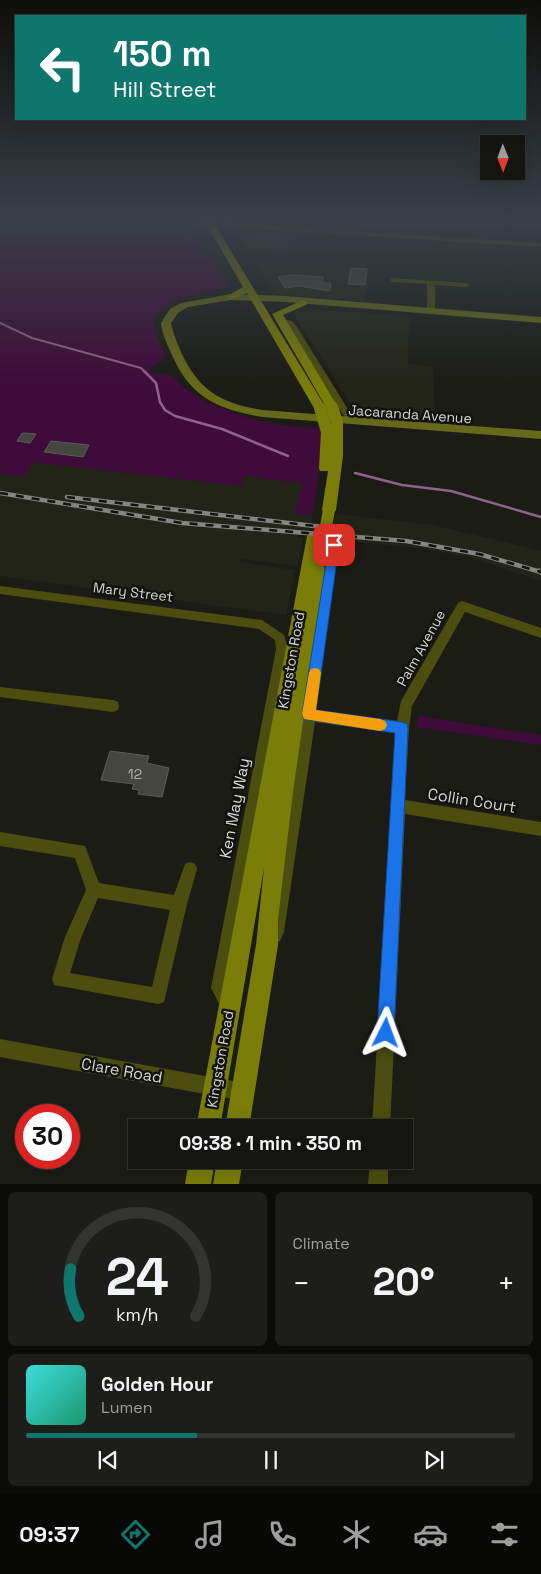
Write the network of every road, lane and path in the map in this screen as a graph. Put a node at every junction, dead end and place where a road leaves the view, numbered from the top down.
1 (242, 275) edge
2 (394, 280) dead end
3 (431, 283) junction
4 (466, 285) dead end
5 (249, 288) junction
6 (232, 297) junction
7 (262, 297) junction
8 (209, 300) junction
9 (303, 303) junction
10 (324, 303) junction
11 (431, 311) junction
12 (279, 317) junction
13 (541, 320) edge
14 (326, 408) junction
15 (277, 415) junction
16 (350, 419) junction
17 (541, 435) edge
18 (541, 441) edge
19 (324, 539) junction
20 (0, 590) edge
21 (262, 625) joint
22 (541, 633) edge
23 (0, 692) edge
24 (113, 706) dead end
25 (309, 714) junction
26 (402, 728) junction
27 (398, 806) junction
28 (541, 830) edge
29 (0, 839) edge
30 (190, 869) dead end
31 (94, 890) junction
32 (179, 904) junction
33 (267, 945) junction
34 (229, 1006) junction
35 (0, 1048) edge
36 (215, 1087) junction
37 (244, 1092) junction
38 (210, 1119) edge
39 (239, 1119) edge
40 (381, 1119) edge
41 (200, 1169) edge
42 (228, 1169) edge
43 (379, 1169) edge
44 (198, 1184) edge
45 (226, 1184) edge
46 (378, 1184) edge

1 - 5 main road, Kingston Road
2 - 3 street
3 - 4 street
3 - 11 street
5 - 6 main road
5 - 7 main road, Kingston Road
6 - 7 street, Jacaranda Avenue
6 - 8 street, Jacaranda Avenue
7 - 8 street, Jacaranda Avenue
7 - 9 street
7 - 10 street
7 - 12 main road, Kingston Road
7 - 14 main road, Kingston Road
8 - 15 street, Jacaranda Avenue
9 - 10 street
9 - 12 main road
10 - 11 street
11 - 13 street
12 - 14 main road, Kingston Road
12 - 16 street, Kingston Road
14 - 19 main road, Kingston Road, bridge
15 - 16 street, Jacaranda Avenue
15 - 18 street, Jacaranda Avenue
16 - 17 street, Jacaranda Avenue
19 - 25 street, Kingston Road
19 - 33 main road, Kingston Road
19 - 34 main road, Kingston Road
20 - 21 street, Mary Street
21 - 34 street, Ken May Way
22 - 26 street, Palm Avenue
23 - 24 street
25 - 26 street
25 - 33 street, Kingston Road
26 - 27 street
27 - 28 street, Collin Court
27 - 40 street
29 - 31 street
30 - 32 street
31 - 32 street
31 - 32 street
33 - 37 main road, Kingston Road
34 - 36 main road, Kingston Road
35 - 36 street, Clare Road
36 - 37 street, Clare Road
36 - 38 main road, Kingston Road
37 - 39 main road, Kingston Road
41 - 44 main road
42 - 45 main road
43 - 46 street

